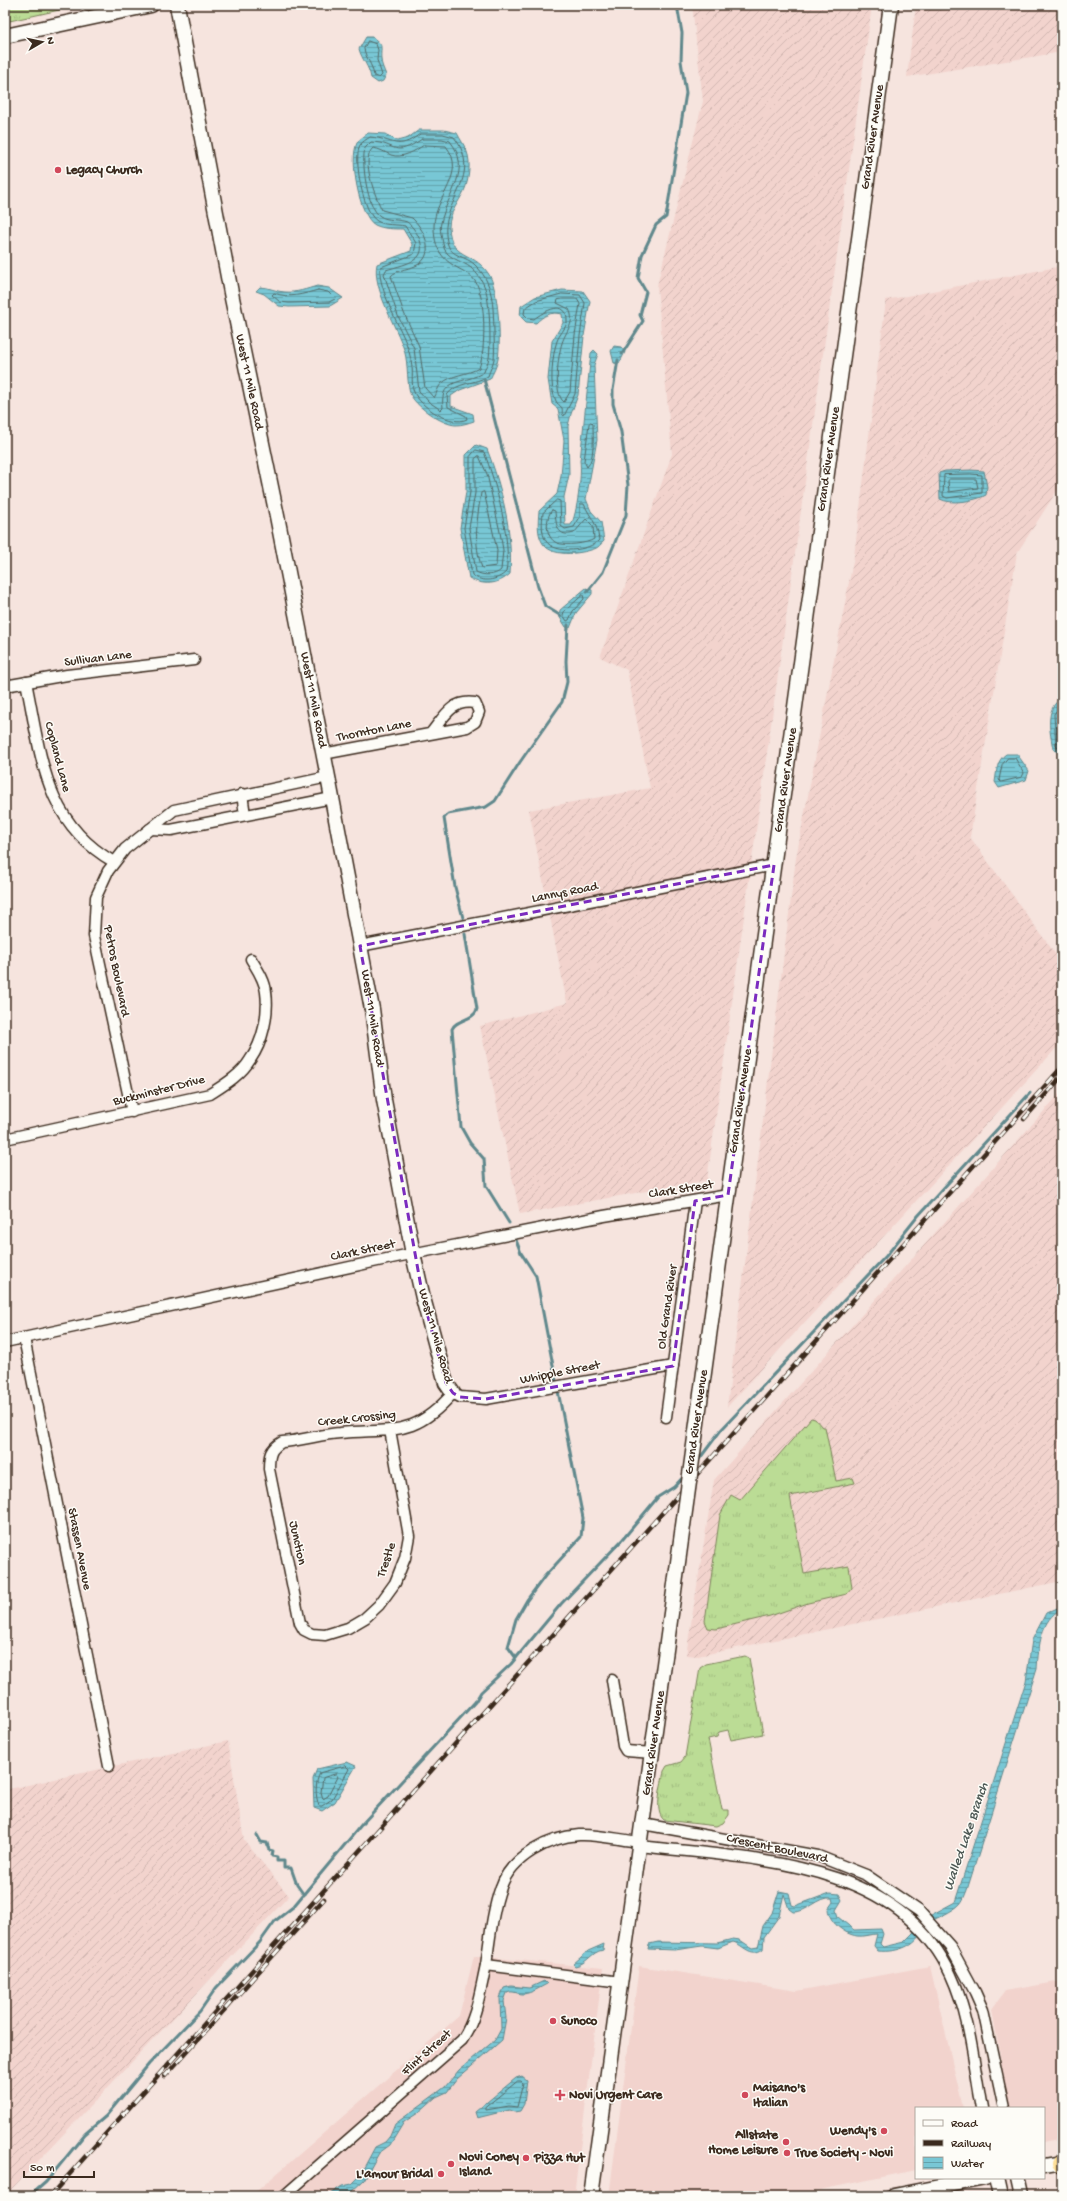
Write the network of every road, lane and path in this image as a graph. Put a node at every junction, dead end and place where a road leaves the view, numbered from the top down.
1 (151, 5) edge
2 (177, 5) edge
3 (890, 5) edge
4 (5, 36) edge
5 (194, 660) dead end
6 (26, 682) junction
7 (5, 686) edge
8 (431, 733) dead end
9 (323, 754) junction
10 (328, 777) junction
11 (242, 794) junction
12 (332, 798) junction
13 (246, 815) junction
14 (150, 830) junction
15 (114, 862) junction
16 (774, 864) junction
17 (360, 946) junction
18 (251, 959) dead end
19 (132, 1112) junction
20 (5, 1139) edge
21 (728, 1195) junction
22 (695, 1201) junction
23 (413, 1254) junction
24 (24, 1338) junction
25 (5, 1342) edge
26 (673, 1366) junction
27 (453, 1393) junction
28 (666, 1417) dead end
29 (390, 1430) junction
30 (277, 1445) joint
31 (320, 1634) joint
32 (612, 1680) dead end
33 (652, 1753) junction
34 (109, 1766) dead end
35 (643, 1824) junction
36 (640, 1844) junction
37 (486, 1965) junction
38 (621, 1982) junction
39 (982, 2107) edge
40 (1004, 2107) edge
41 (980, 2179) edge
42 (996, 2179) edge
43 (1018, 2179) edge
44 (284, 2196) edge
45 (591, 2196) edge
46 (893, 2196) edge
47 (1000, 2196) edge
48 (1022, 2196) edge

1 - 4 main road
2 - 9 main road, West 11 Mile Road
3 - 16 main road, Grand River Avenue
5 - 6 street, Sullivan Lane
6 - 7 street, Sullivan Lane
6 - 15 street, Copland Lane
8 - 9 street, Thornton Lane
9 - 10 main road, West 11 Mile Road
10 - 11 street, Petros Boulevard
10 - 12 main road, West 11 Mile Road
11 - 13 street
11 - 14 street, Petros Boulevard
12 - 13 street
12 - 17 main road, West 11 Mile Road
13 - 14 street
14 - 15 street, Petros Boulevard
15 - 19 street, Petros Boulevard
16 - 17 street, Lannys Road
16 - 21 main road, Grand River Avenue
17 - 23 main road, West 11 Mile Road
18 - 19 street, Buckminster Drive
19 - 20 street, Buckminster Drive
21 - 22 street, Clark Street
21 - 33 main road, Grand River Avenue, bridge
22 - 23 street, Clark Street
22 - 26 street, Old Grand River
23 - 24 street, Clark Street
23 - 27 main road, West 11 Mile Road
24 - 25 street, Clark Street
24 - 34 street, Stassen Avenue
26 - 27 street, Whipple Street
26 - 28 street, Old Grand River
27 - 29 street, Creek Crossing
29 - 30 street, Creek Crossing
29 - 31 street, Trestle
30 - 31 street, Junction
32 - 33 street
33 - 35 main road, Grand River Avenue
35 - 36 main road, Grand River Avenue
35 - 40 street, Crescent Boulevard
36 - 37 street, Crescent Boulevard
36 - 38 main road, Grand River Avenue
36 - 39 street, Crescent Boulevard
37 - 38 street
37 - 44 street, Flint Street
38 - 45 main road, Grand River Avenue
41 - 46 main road
42 - 47 main road
43 - 48 main road

